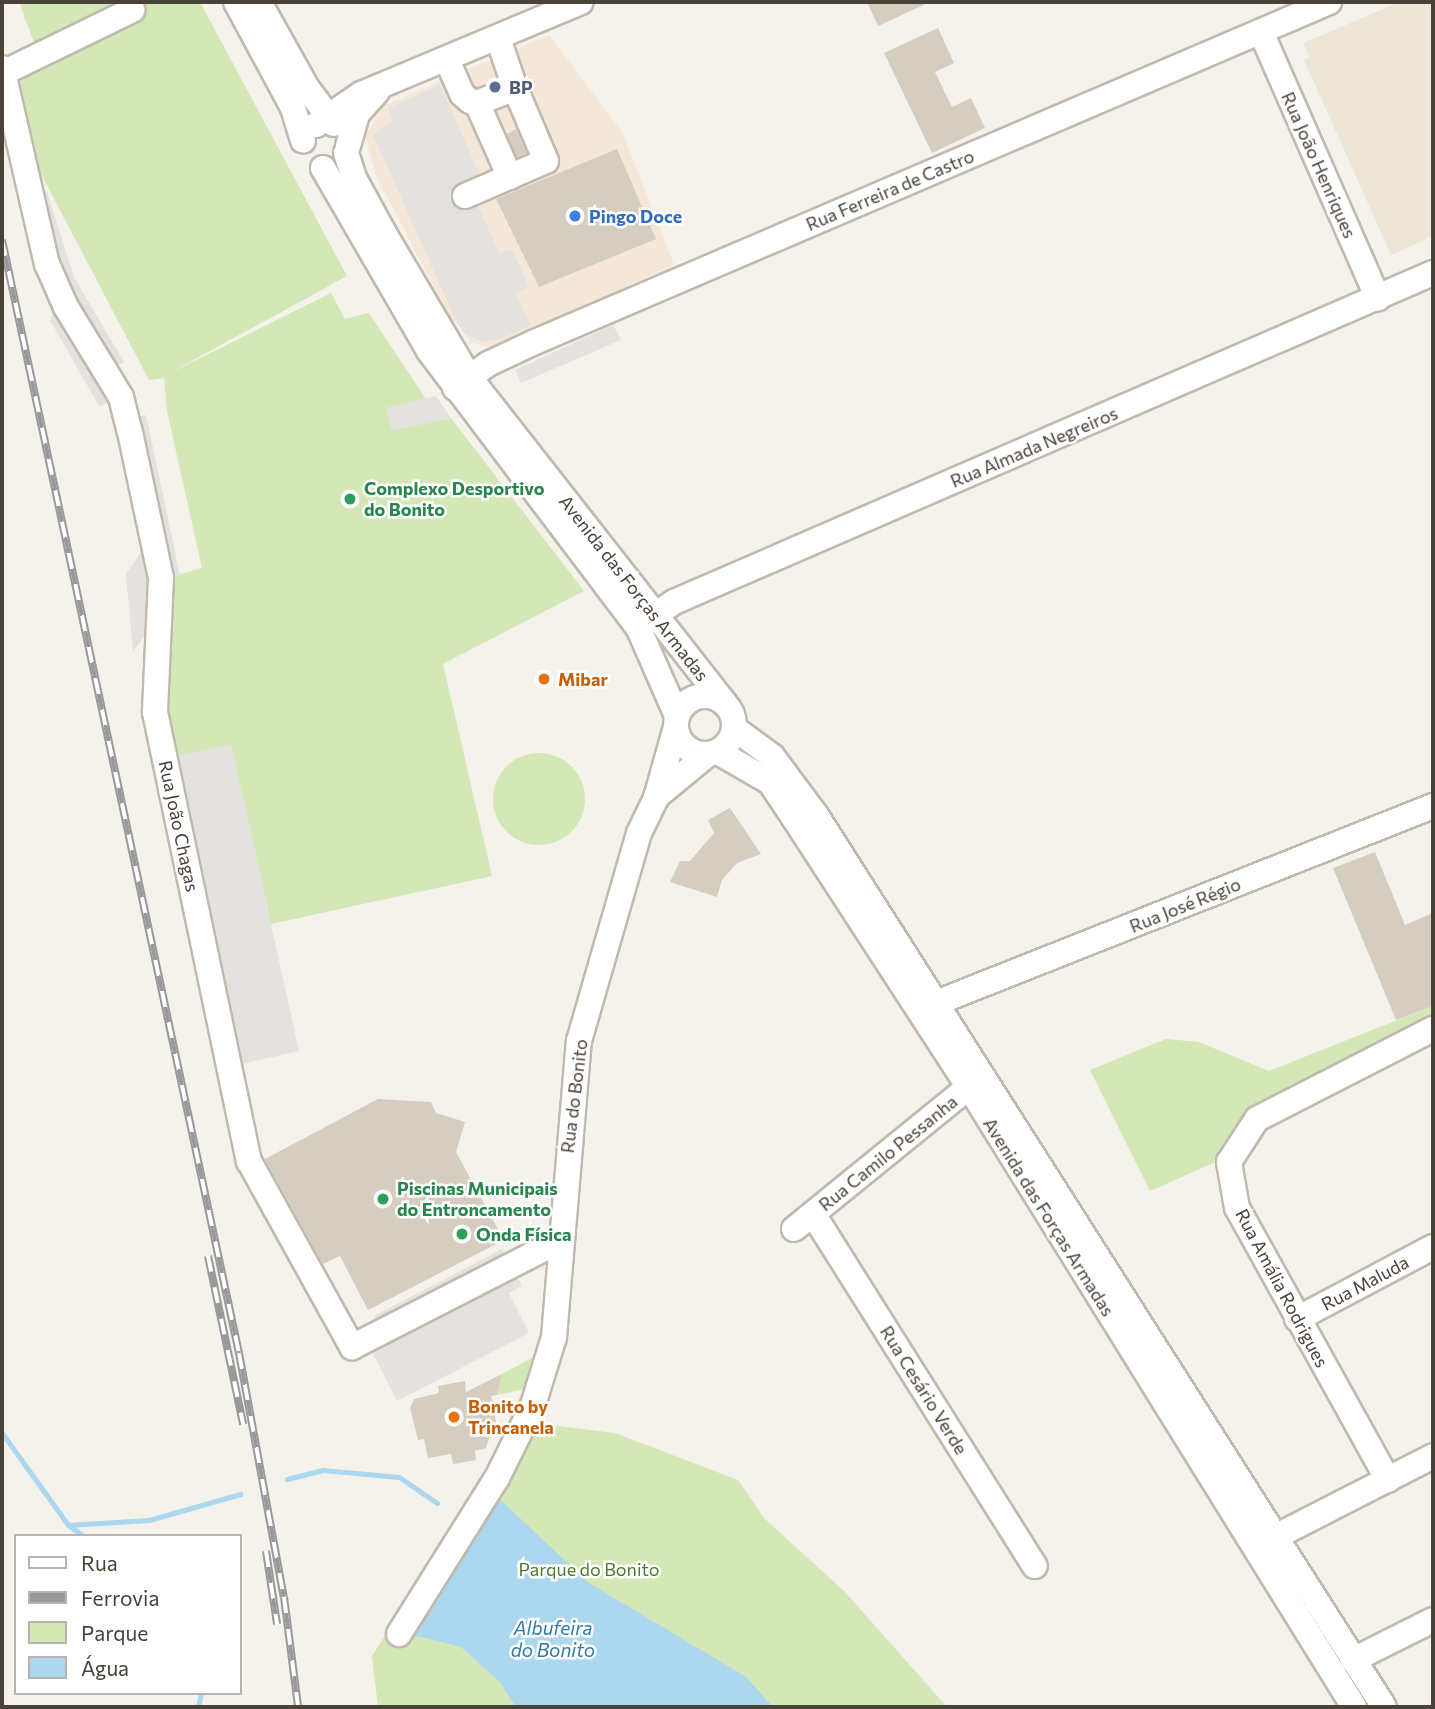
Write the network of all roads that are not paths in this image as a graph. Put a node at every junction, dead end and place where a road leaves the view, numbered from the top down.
1 (236, 2) edge
2 (259, 2) edge
3 (581, 2) edge
4 (1329, 2) edge
5 (132, 10) dead end
6 (1261, 32) junction
7 (498, 38) junction
8 (447, 60) junction
9 (2, 71) edge
10 (514, 88) junction
11 (381, 89) junction
12 (477, 103) junction
13 (320, 126) junction
14 (347, 149) junction
15 (323, 167) junction
16 (510, 177) junction
17 (465, 196) dead end
18 (1433, 273) edge
19 (1378, 298) junction
20 (462, 383) junction
21 (646, 621) junction
22 (725, 703) junction
23 (677, 722) junction
24 (735, 729) junction
25 (713, 753) junction
26 (656, 798) junction
27 (1433, 806) edge
28 (936, 1003) junction
29 (1433, 1029) edge
30 (976, 1081) junction
31 (813, 1214) junction
32 (793, 1229) dead end
33 (561, 1240) junction
34 (1433, 1247) edge
35 (1297, 1319) junction
36 (1433, 1456) edge
37 (1388, 1480) junction
38 (1275, 1537) junction
39 (1035, 1566) dead end
40 (1433, 1620) edge
41 (399, 1634) dead end
42 (1353, 1660) junction
43 (1354, 1707) edge
44 (1384, 1707) edge

1 - 13 street, Avenida das Forças Armadas
2 - 13 street, Avenida das Forças Armadas
3 - 7 street
4 - 6 street, Rua Ferreira de Castro
5 - 9 street
6 - 19 street, Rua João Henriques
6 - 20 street, Rua Ferreira de Castro
7 - 8 street
7 - 10 street
8 - 11 street
8 - 12 street
9 - 33 street, Rua João Chagas
10 - 12 street
10 - 16 street
11 - 13 street
11 - 14 street
12 - 16 street
13 - 14 street, Avenida das Forças Armadas
13 - 15 street, Avenida das Forças Armadas
14 - 15 street
14 - 20 street, Avenida das Forças Armadas
15 - 20 street, Avenida das Forças Armadas
16 - 17 street
18 - 19 street, Rua Almada Negreiros
19 - 21 street, Rua Almada Negreiros
20 - 21 street, Avenida das Forças Armadas
21 - 22 street, Avenida das Forças Armadas
21 - 23 street, Avenida das Forças Armadas
22 - 23 street
22 - 24 street
23 - 25 street
23 - 26 street, Rua do Bonito
24 - 25 street
24 - 28 street, Avenida das Forças Armadas
25 - 26 street, Rua do Bonito
25 - 30 street, Avenida das Forças Armadas
26 - 33 street, Rua do Bonito
27 - 28 street, Rua José Régio
28 - 30 street, Avenida das Forças Armadas
29 - 35 street, Rua Amália Rodrigues
30 - 31 street, Rua Camilo Pessanha
30 - 38 street, Avenida das Forças Armadas
30 - 43 street, Avenida das Forças Armadas
31 - 32 street, Rua Camilo Pessanha
31 - 39 street, Rua Cesário Verde
33 - 41 street, Rua do Bonito
34 - 35 street, Rua Maluda
35 - 37 street, Rua Amália Rodrigues
36 - 37 street
37 - 38 street
38 - 42 street, Avenida das Forças Armadas
40 - 42 street
42 - 44 street, Avenida das Forças Armadas

